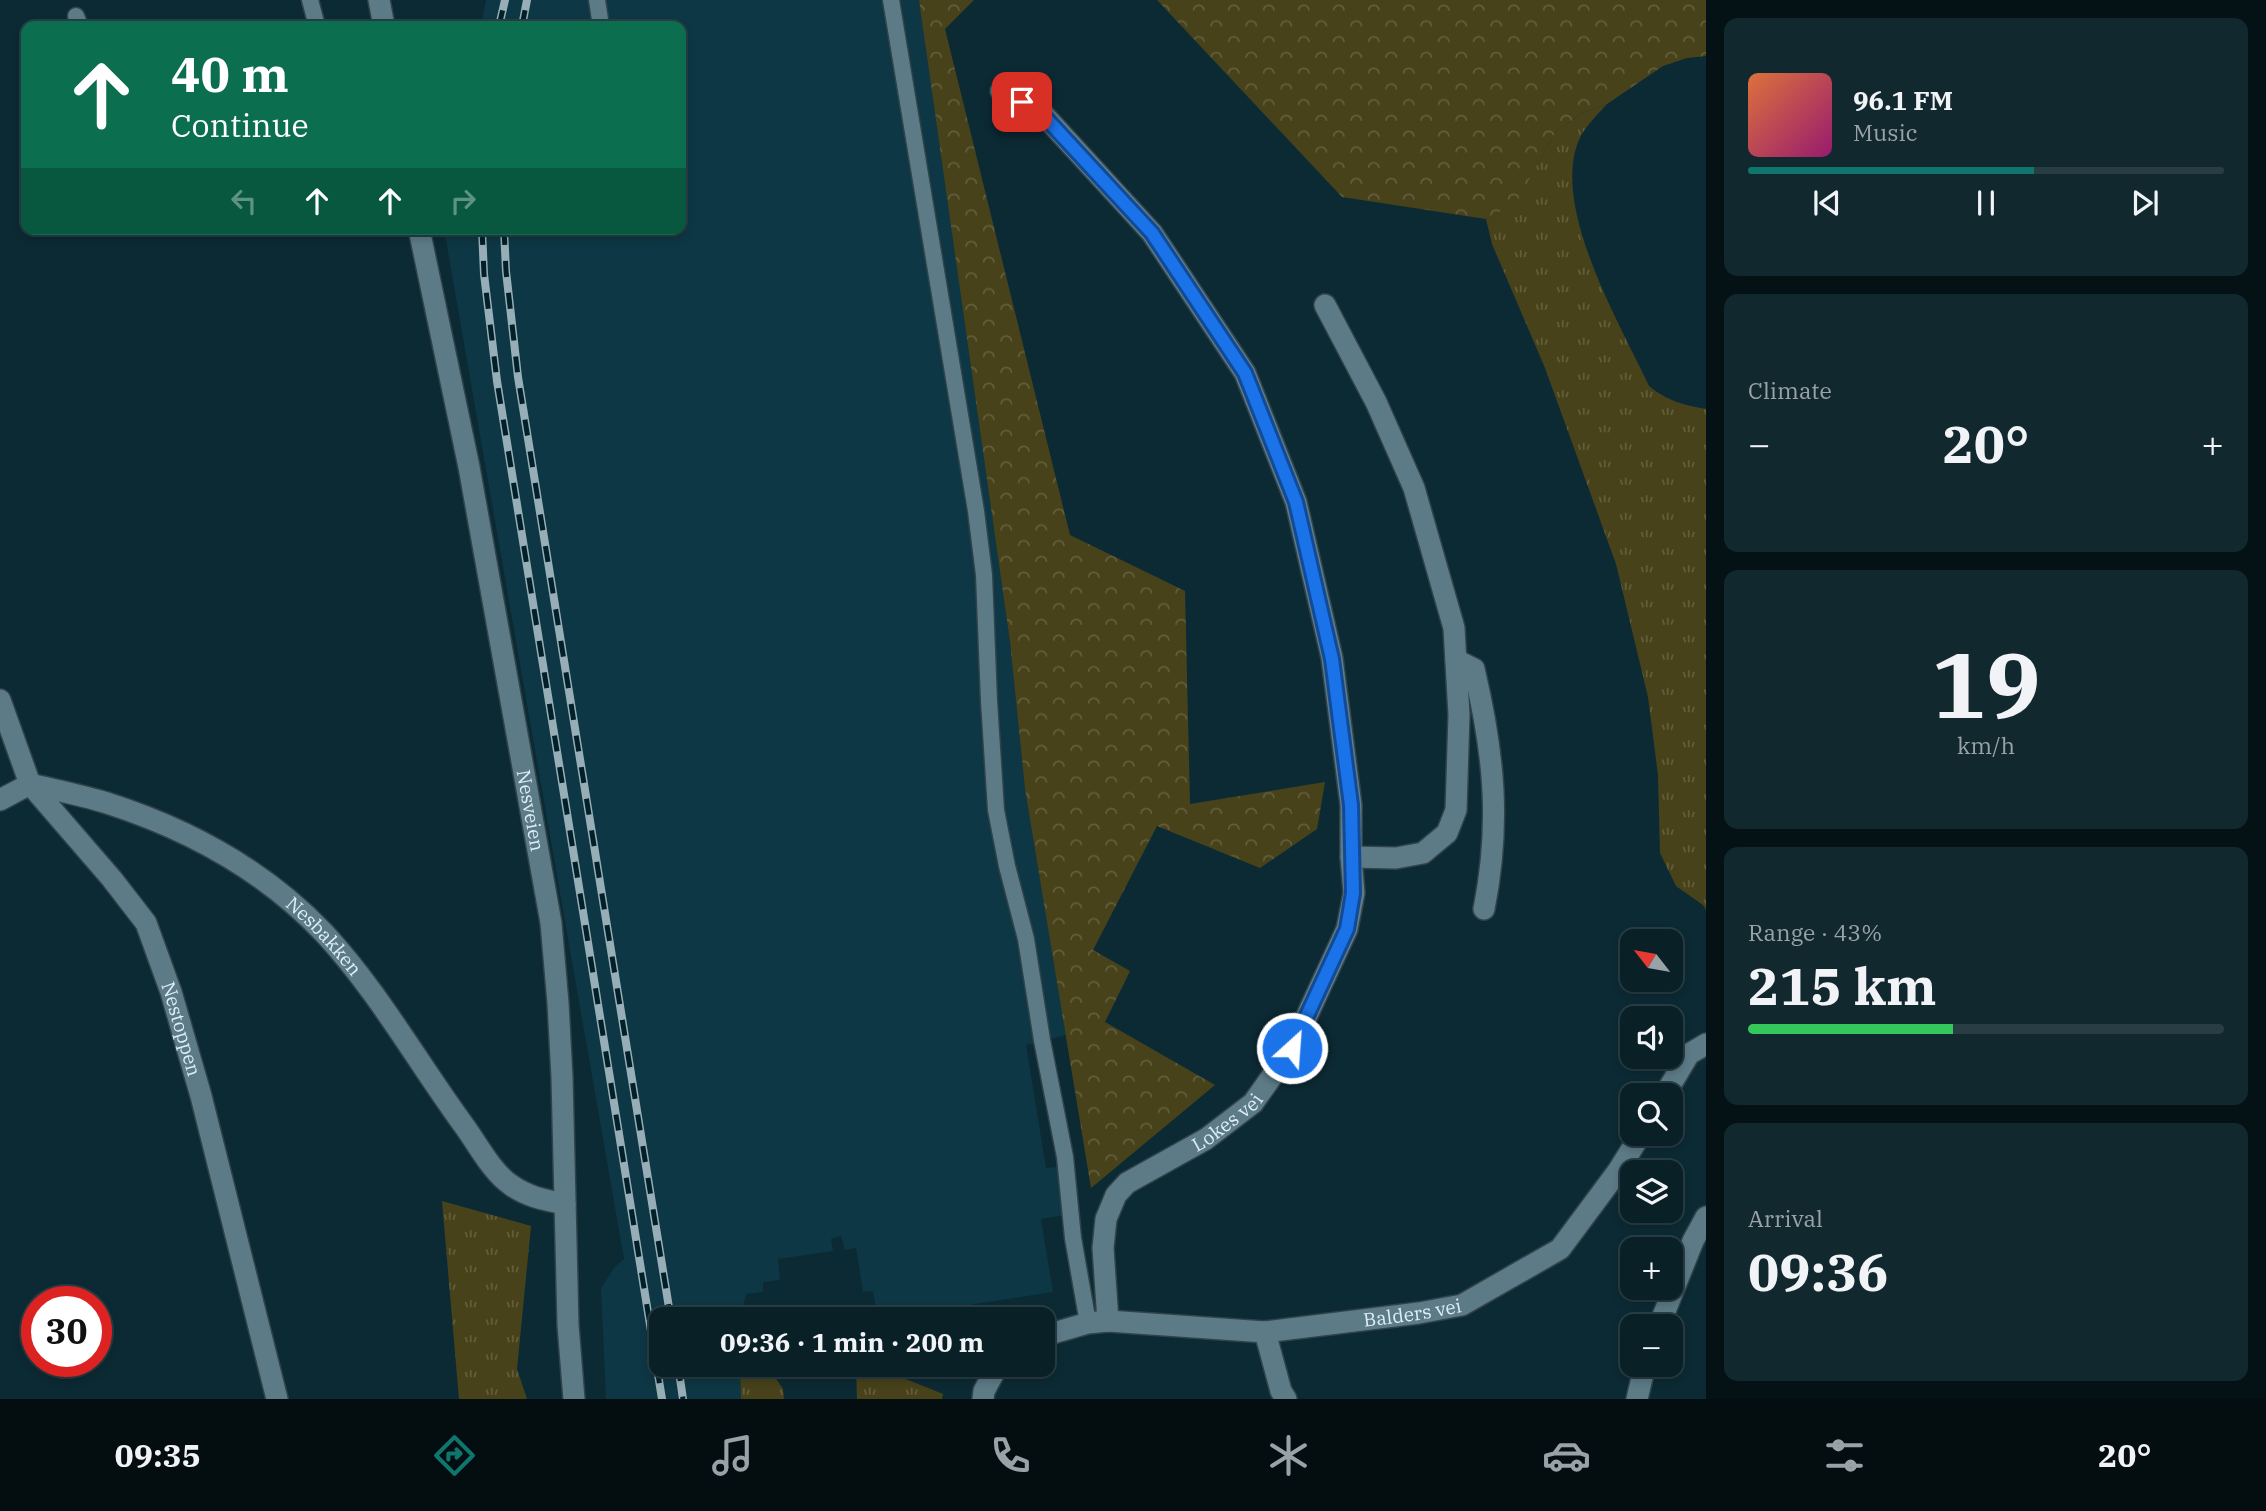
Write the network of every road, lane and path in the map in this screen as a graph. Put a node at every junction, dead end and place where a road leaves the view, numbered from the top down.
1 (310, 0) edge
2 (379, 0) edge
3 (597, 0) edge
4 (891, 0) edge
5 (316, 21) edge
6 (383, 21) edge
7 (600, 21) edge
8 (1002, 90) dead end
9 (420, 235) edge
10 (1325, 305) dead end
11 (1456, 660) junction
12 (0, 700) edge
13 (30, 783) junction
14 (0, 800) edge
15 (1351, 856) junction
16 (1484, 909) dead end
17 (1706, 1044) edge
18 (1672, 1083) edge
19 (1634, 1146) edge
20 (565, 1204) junction
21 (1706, 1217) edge
22 (1664, 1314) edge
23 (1098, 1322) junction
24 (1265, 1332) junction
25 (1055, 1333) edge
26 (992, 1377) edge
27 (1642, 1377) edge
28 (276, 1399) edge
29 (574, 1399) edge
30 (983, 1399) edge
31 (1286, 1399) edge
32 (1637, 1399) edge

1 - 5 lane
2 - 6 street
3 - 7 lane
4 - 23 lane
8 - 15 street, Lokes vei
9 - 20 street, Nesveien
10 - 11 street
11 - 15 street
11 - 16 street
12 - 13 street, Nestoppen
13 - 14 street
13 - 20 street, Nesbakken
13 - 28 street, Nestoppen
15 - 23 street, Lokes vei
17 - 18 street
19 - 24 street, Balders vei
20 - 29 street, Nesveien
21 - 22 street
23 - 24 street, Balders vei
23 - 25 street
24 - 31 street
26 - 30 street
27 - 32 street

